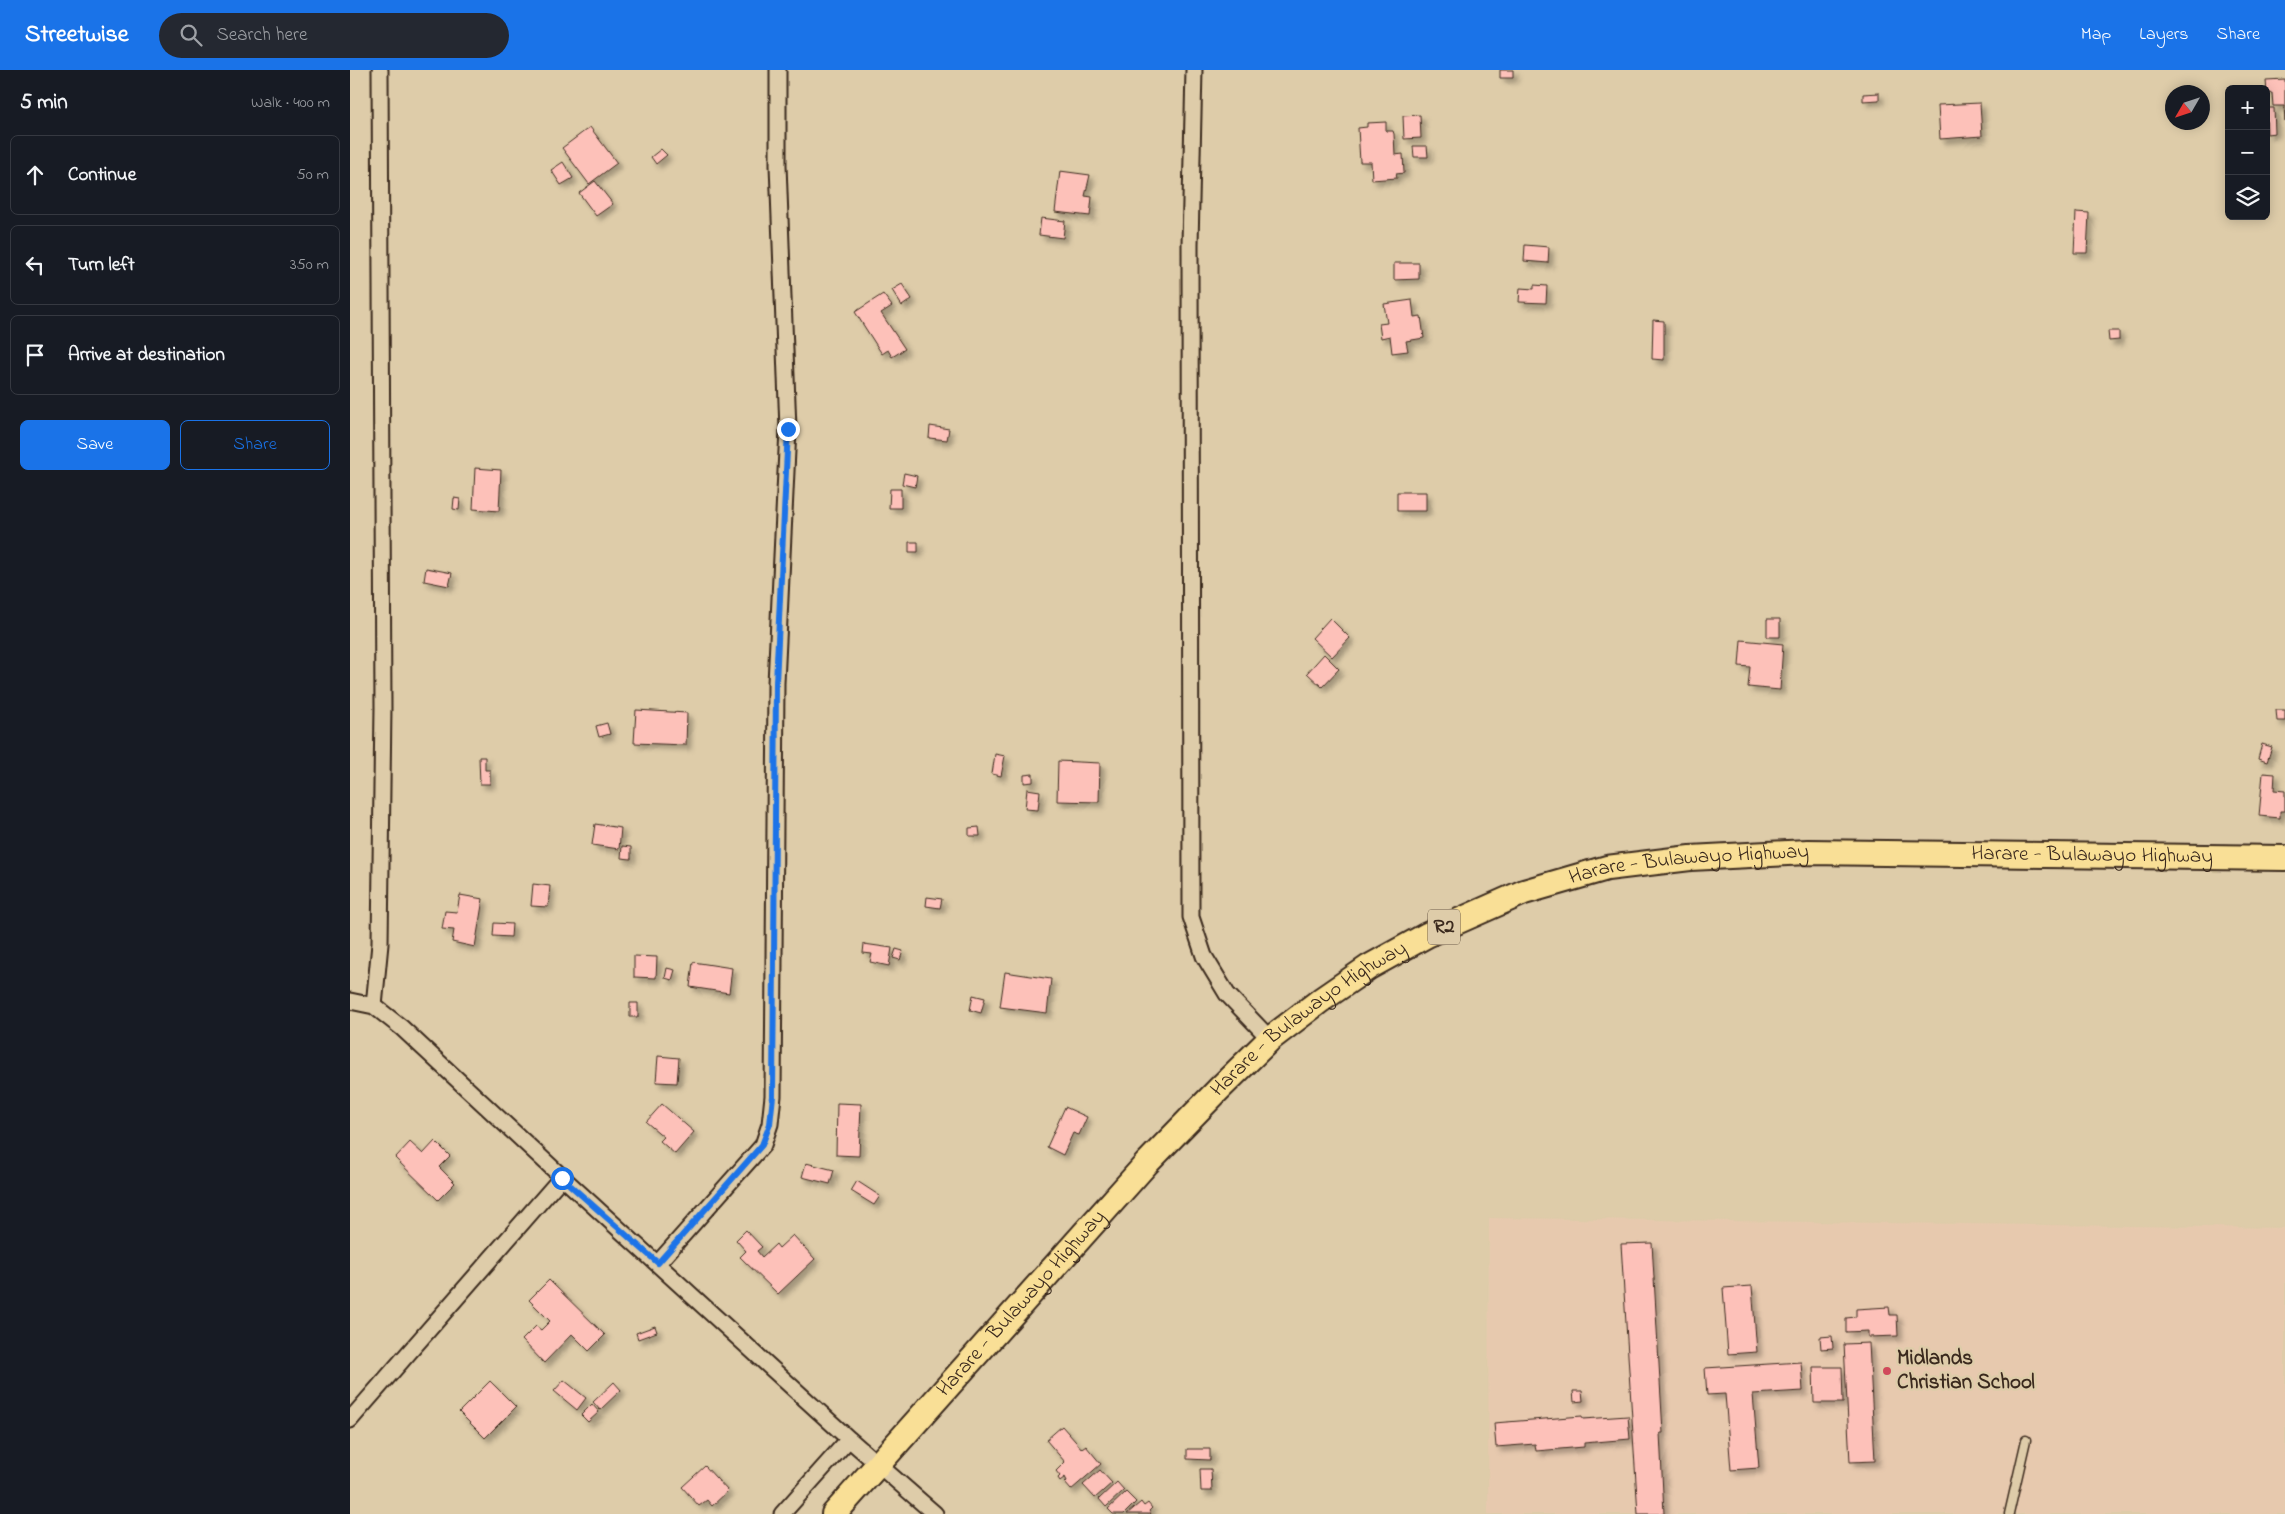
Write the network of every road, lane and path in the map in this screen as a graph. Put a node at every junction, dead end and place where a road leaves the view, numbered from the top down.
1 (380, 70) edge
2 (778, 70) edge
3 (1194, 70) edge
4 (2285, 858) edge
5 (350, 1001) edge
6 (374, 1006) junction
7 (1270, 1039) junction
8 (562, 1178) junction
9 (658, 1263) junction
10 (350, 1420) edge
11 (849, 1439) junction
12 (2026, 1440) dead end
13 (879, 1464) junction
14 (782, 1514) edge
15 (834, 1514) edge
16 (935, 1514) edge
17 (2009, 1514) edge

1 - 6 street
2 - 9 street
3 - 7 street
4 - 7 highway, Harare - Bulawayo Highway / R2
5 - 6 street
6 - 8 street
7 - 13 highway, Harare - Bulawayo Highway / R2
8 - 9 street
8 - 10 street
9 - 11 street
11 - 13 street
11 - 14 street
12 - 17 lane
13 - 15 highway, Harare - Bulawayo Highway / R2
13 - 16 street

